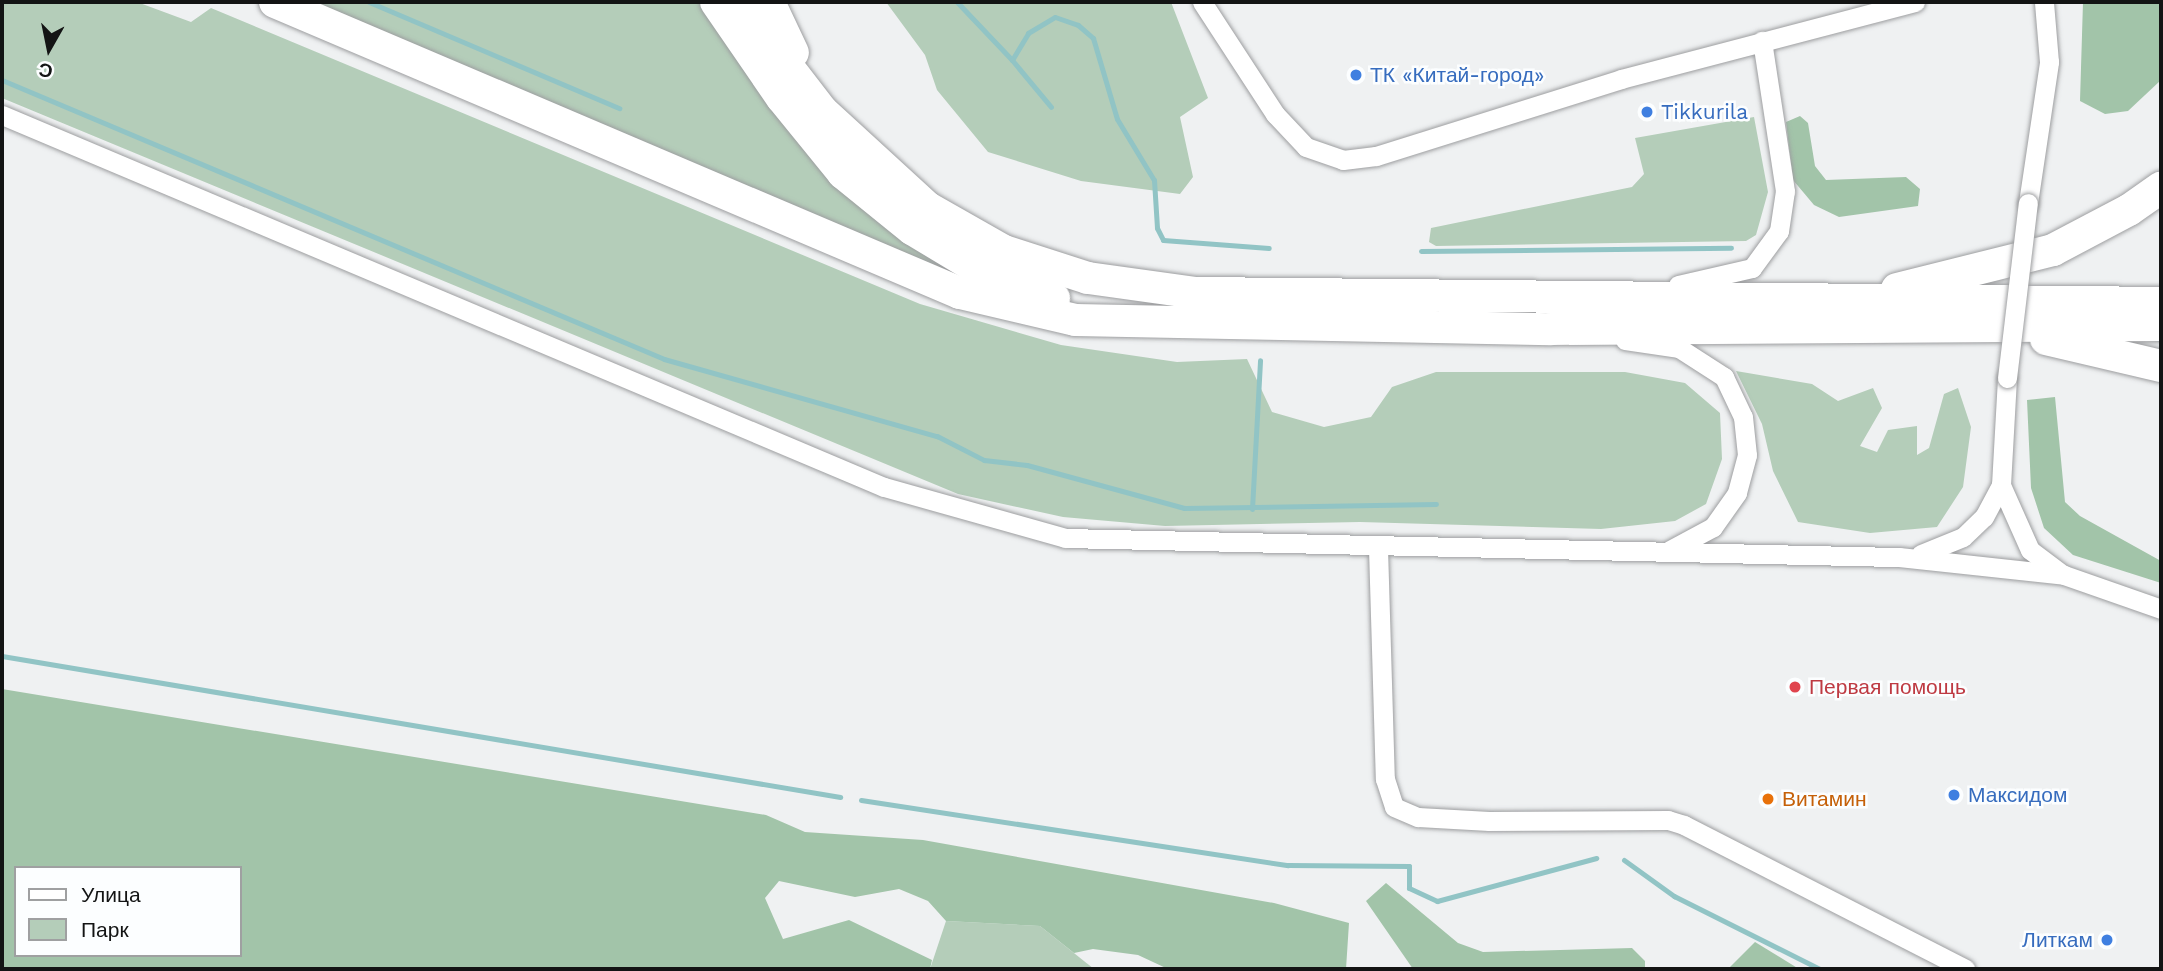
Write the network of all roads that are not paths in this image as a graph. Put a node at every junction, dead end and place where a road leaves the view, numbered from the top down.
1 (275, 2) edge
2 (716, 2) edge
3 (738, 2) edge
4 (769, 2) edge
5 (1202, 2) edge
6 (1915, 2) edge
7 (2045, 2) edge
8 (1762, 41) junction
9 (822, 111) junction
10 (2, 115) edge
11 (2161, 188) edge
12 (1542, 297) junction
13 (1836, 302) junction
14 (2161, 303) edge
15 (1143, 320) junction
16 (2161, 325) edge
17 (1986, 327) junction
18 (1552, 330) junction
19 (2161, 366) edge
20 (2001, 485) junction
21 (1378, 548) junction
22 (1667, 551) junction
23 (1899, 557) junction
24 (2064, 575) junction
25 (2161, 609) edge
26 (1965, 969) edge

1 - 15 main road
2 - 15 main road
3 - 9 main road
4 - 9 main road
5 - 8 street
6 - 8 street
7 - 20 street, bridge
8 - 12 street
9 - 12 main road
10 - 21 street
11 - 13 main road
12 - 13 main road
13 - 14 main road
15 - 18 main road
16 - 17 main road
17 - 18 main road
17 - 19 main road
18 - 22 street
20 - 23 street
20 - 24 street
21 - 22 street
21 - 26 street
22 - 23 street
23 - 24 street
24 - 25 street

